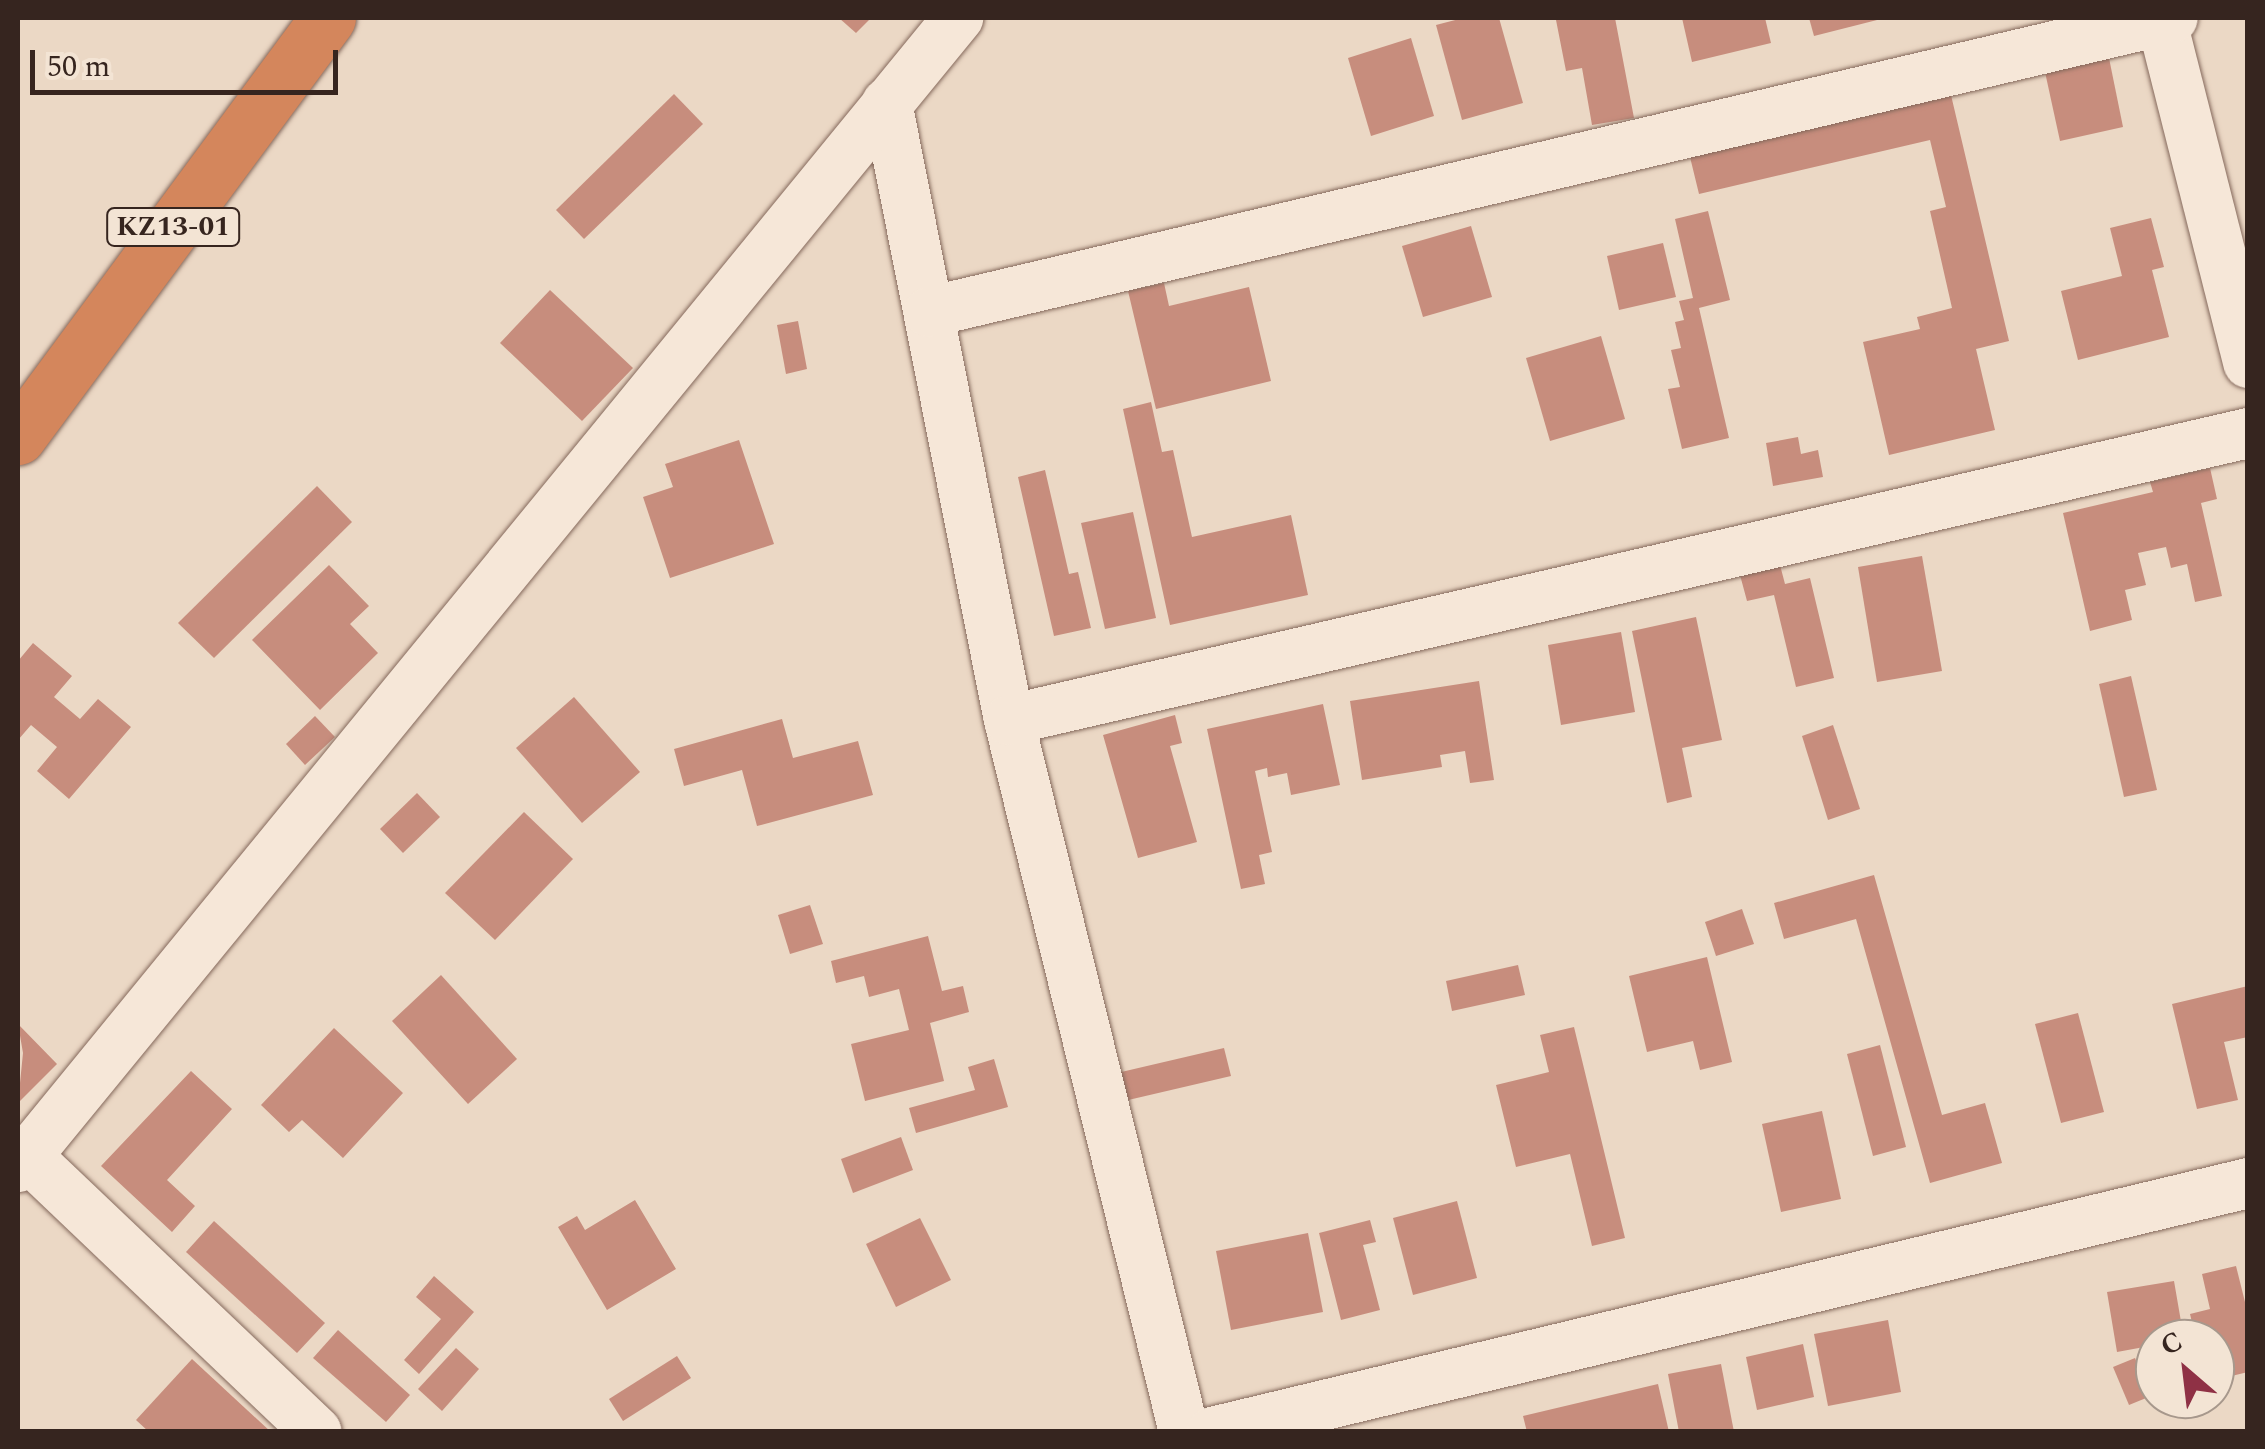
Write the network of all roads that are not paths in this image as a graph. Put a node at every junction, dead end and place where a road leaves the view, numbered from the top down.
1 (328, 18) edge
2 (958, 18) edge
3 (2165, 18) edge
4 (887, 103) junction
5 (929, 312) junction
6 (2248, 363) edge
7 (2248, 433) edge
8 (18, 437) edge
9 (1009, 720) junction
10 (22, 1162) edge
11 (2248, 1182) edge
12 (317, 1432) edge
13 (1184, 1432) edge
14 (1212, 1432) edge

1 - 8 highway, KZ13-01
2 - 4 street
3 - 5 street
3 - 6 street
4 - 5 street
4 - 10 street
5 - 9 street
7 - 9 street
9 - 13 street
10 - 12 street
11 - 14 street

